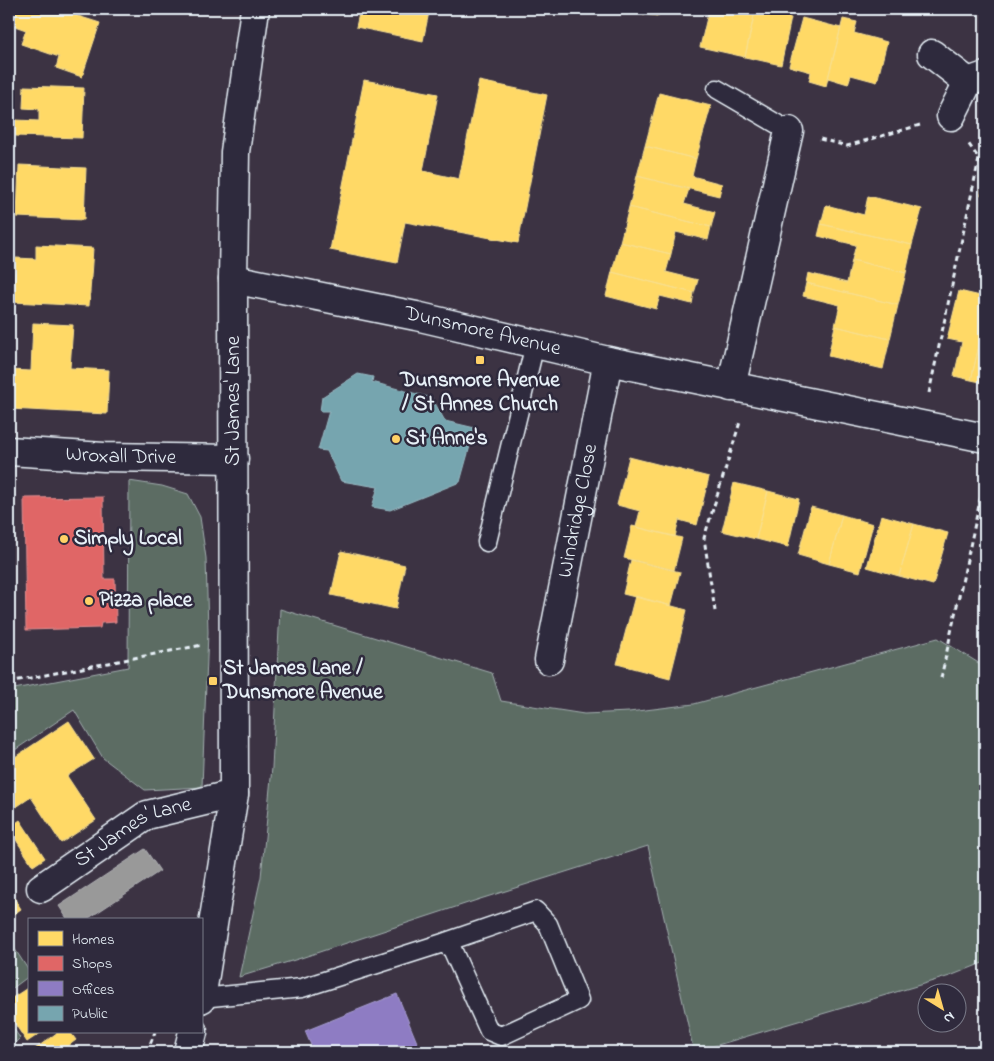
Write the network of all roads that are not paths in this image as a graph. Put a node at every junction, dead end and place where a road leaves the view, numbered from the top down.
1 (255, 9) edge
2 (932, 54) dead end
3 (977, 79) edge
4 (716, 89) dead end
5 (951, 116) road end
6 (789, 131) joint
7 (233, 279) junction
8 (535, 344) junction
9 (608, 361) junction
10 (741, 389) junction
11 (985, 438) edge
12 (9, 451) edge
13 (234, 459) junction
14 (487, 542) dead end
15 (549, 660) dead end
16 (234, 794) junction
17 (41, 888) dead end
18 (443, 943) junction
19 (202, 992) edge
20 (202, 998) edge
21 (192, 1034) edge
22 (188, 1052) edge

1 - 7 street, St James' Lane
2 - 3 street
3 - 5 street
4 - 6 lane
6 - 10 street
7 - 8 street, Dunsmore Avenue
7 - 13 street, St James' Lane
8 - 9 street, Dunsmore Avenue
8 - 14 lane
9 - 10 street, Dunsmore Avenue
9 - 15 street, Windridge Close
10 - 11 street, Dunsmore Avenue
12 - 13 street, Wroxall Drive
13 - 16 street, St James' Lane
16 - 17 street, St James' Lane
16 - 19 street, St James' Lane
18 - 18 lane
18 - 20 lane
21 - 22 street

